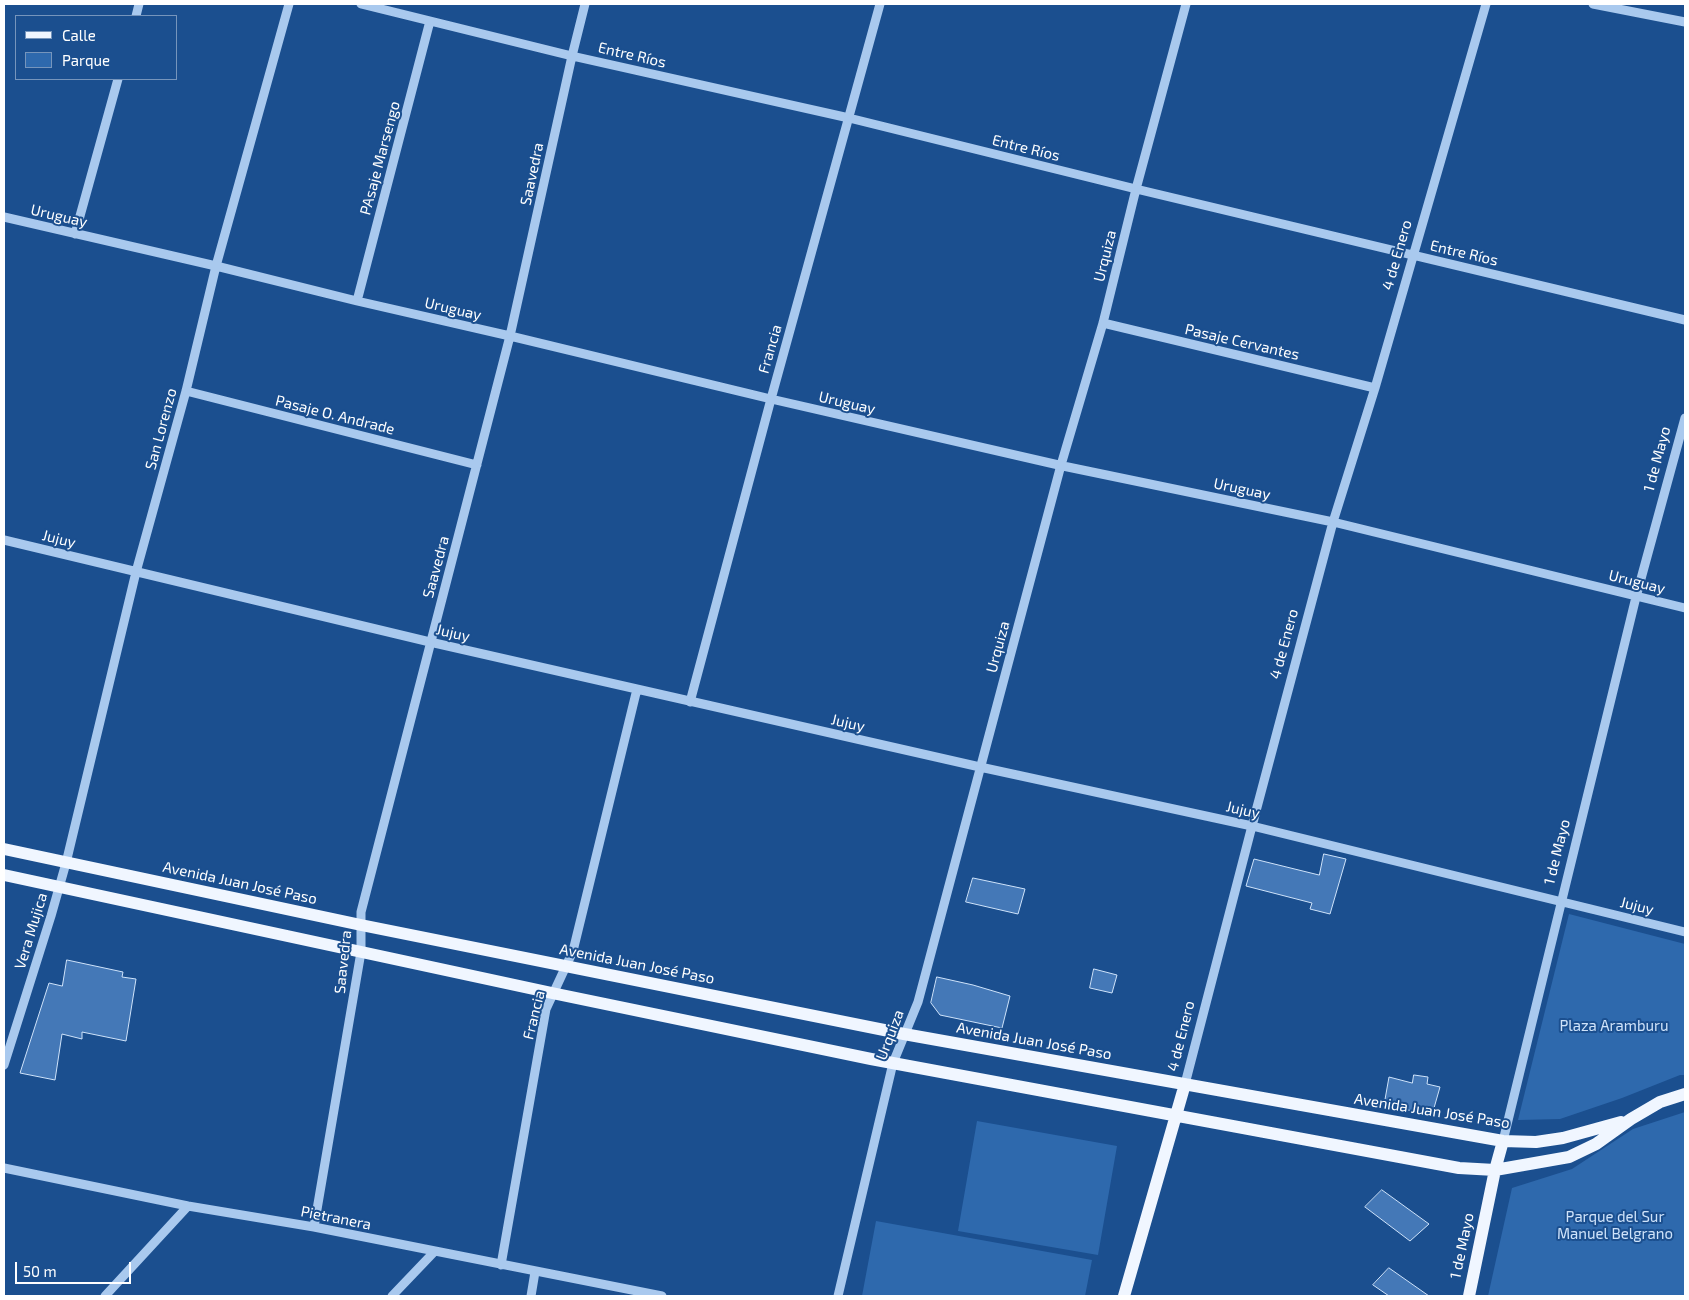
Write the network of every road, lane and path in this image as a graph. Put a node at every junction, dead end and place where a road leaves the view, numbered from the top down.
1 (290, 4) edge
2 (361, 4) edge
3 (585, 4) edge
4 (880, 4) edge
5 (1186, 4) edge
6 (1486, 4) edge
7 (1593, 4) edge
8 (430, 21) junction
9 (1685, 22) edge
10 (572, 56) junction
11 (118, 80) edge
12 (849, 118) junction
13 (1136, 189) junction
14 (4, 217) edge
15 (75, 234) junction
16 (1414, 256) junction
17 (216, 266) junction
18 (357, 301) junction
19 (1685, 320) edge
20 (1103, 323) junction
21 (510, 336) junction
22 (1375, 388) junction
23 (186, 392) junction
24 (771, 400) junction
25 (1685, 418) edge
26 (477, 465) junction
27 (1062, 465) junction
28 (1333, 522) junction
29 (4, 540) edge
30 (136, 572) junction
31 (1636, 596) junction
32 (1685, 608) edge
33 (430, 642) junction
34 (637, 690) junction
35 (690, 702) junction
36 (980, 767) junction
37 (1252, 826) junction
38 (4, 849) edge
39 (66, 863) junction
40 (4, 875) edge
41 (59, 886) junction
42 (1562, 902) junction
43 (360, 925) junction
44 (1685, 932) edge
45 (361, 952) junction
46 (565, 966) junction
47 (552, 993) junction
48 (904, 1034) junction
49 (893, 1063) junction
50 (4, 1065) edge
51 (1186, 1084) junction
52 (1685, 1094) edge
53 (1175, 1116) junction
54 (1631, 1119) junction
55 (1503, 1141) junction
56 (4, 1168) edge
57 (1494, 1170) junction
58 (188, 1206) junction
59 (314, 1227) junction
60 (435, 1251) junction
61 (501, 1265) junction
62 (535, 1272) junction
63 (105, 1296) edge
64 (392, 1296) edge
65 (531, 1296) edge
66 (662, 1296) edge
67 (838, 1296) edge
68 (1124, 1296) edge
69 (1468, 1296) edge

1 - 17 street, San Lorenzo
2 - 8 street, Entre Ríos
3 - 10 street, Saavedra
4 - 12 street, Francia
5 - 13 street, Urquiza
6 - 16 street, 4 de Enero
7 - 9 street
8 - 10 street, Entre Ríos
8 - 18 street, PAsaje Marsengo
10 - 12 street, Entre Ríos
10 - 21 street, Saavedra
11 - 15 street
12 - 13 street, Entre Ríos
12 - 24 street, Francia
13 - 16 street, Entre Ríos
13 - 20 street, Urquiza
14 - 15 street, Uruguay
15 - 17 street, Uruguay
16 - 19 street, Entre Ríos
16 - 22 street, 4 de Enero
17 - 18 street, Uruguay
17 - 23 street, San Lorenzo
18 - 21 street, Uruguay
20 - 22 street, Pasaje Cervantes
20 - 27 street, Urquiza
21 - 24 street, Uruguay
21 - 26 street, Saavedra
22 - 28 street, 4 de Enero
23 - 26 street, Pasaje O. Andrade
23 - 30 street, San Lorenzo
24 - 27 street, Uruguay
24 - 35 street, Francia
25 - 31 street, 1 de Mayo
26 - 33 street, Saavedra
27 - 28 street, Uruguay
27 - 36 street, Urquiza
28 - 31 street, Uruguay
28 - 37 street, 4 de Enero
29 - 30 street, Jujuy
30 - 33 street, Jujuy
30 - 39 street, San Lorenzo
31 - 32 street, Uruguay
31 - 42 street, 1 de Mayo
33 - 34 street, Jujuy
33 - 43 street, Saavedra
34 - 35 street, Jujuy
34 - 46 street, Francia
35 - 36 street, Jujuy
36 - 37 street, Jujuy
36 - 48 street, Urquiza
37 - 42 street, Jujuy
37 - 51 street, 4 de Enero
38 - 39 main road, Avenida Juan José Paso
39 - 41 street, Vera Mujica
39 - 43 main road, Avenida Juan José Paso
40 - 41 main road
41 - 45 main road
41 - 50 street, Vera Mujica
42 - 44 street, Jujuy
42 - 55 street, 1 de Mayo
43 - 45 street, Saavedra
43 - 46 main road, Avenida Juan José Paso
45 - 47 main road
45 - 59 street, Saavedra
46 - 47 street, Francia
46 - 48 main road, Avenida Juan José Paso
47 - 49 main road
47 - 61 street, Francia
48 - 49 street, Urquiza
48 - 51 main road, Avenida Juan José Paso
49 - 53 main road
49 - 67 street, Urquiza
51 - 53 main road, 4 de Enero
51 - 55 main road, Avenida Juan José Paso
52 - 54 main road
53 - 57 main road
53 - 68 main road, 4 de Enero
54 - 55 main road, Avenida Juan José Paso
54 - 57 main road
55 - 57 main road, 1 de Mayo
56 - 58 street, Pietranera
57 - 69 main road, 1 de Mayo
58 - 59 street, Pietranera
58 - 63 street
59 - 60 street, Pietranera
60 - 61 street, Pietranera
60 - 64 street
61 - 62 street, Pietranera
62 - 65 street
62 - 66 street, Pietranera

